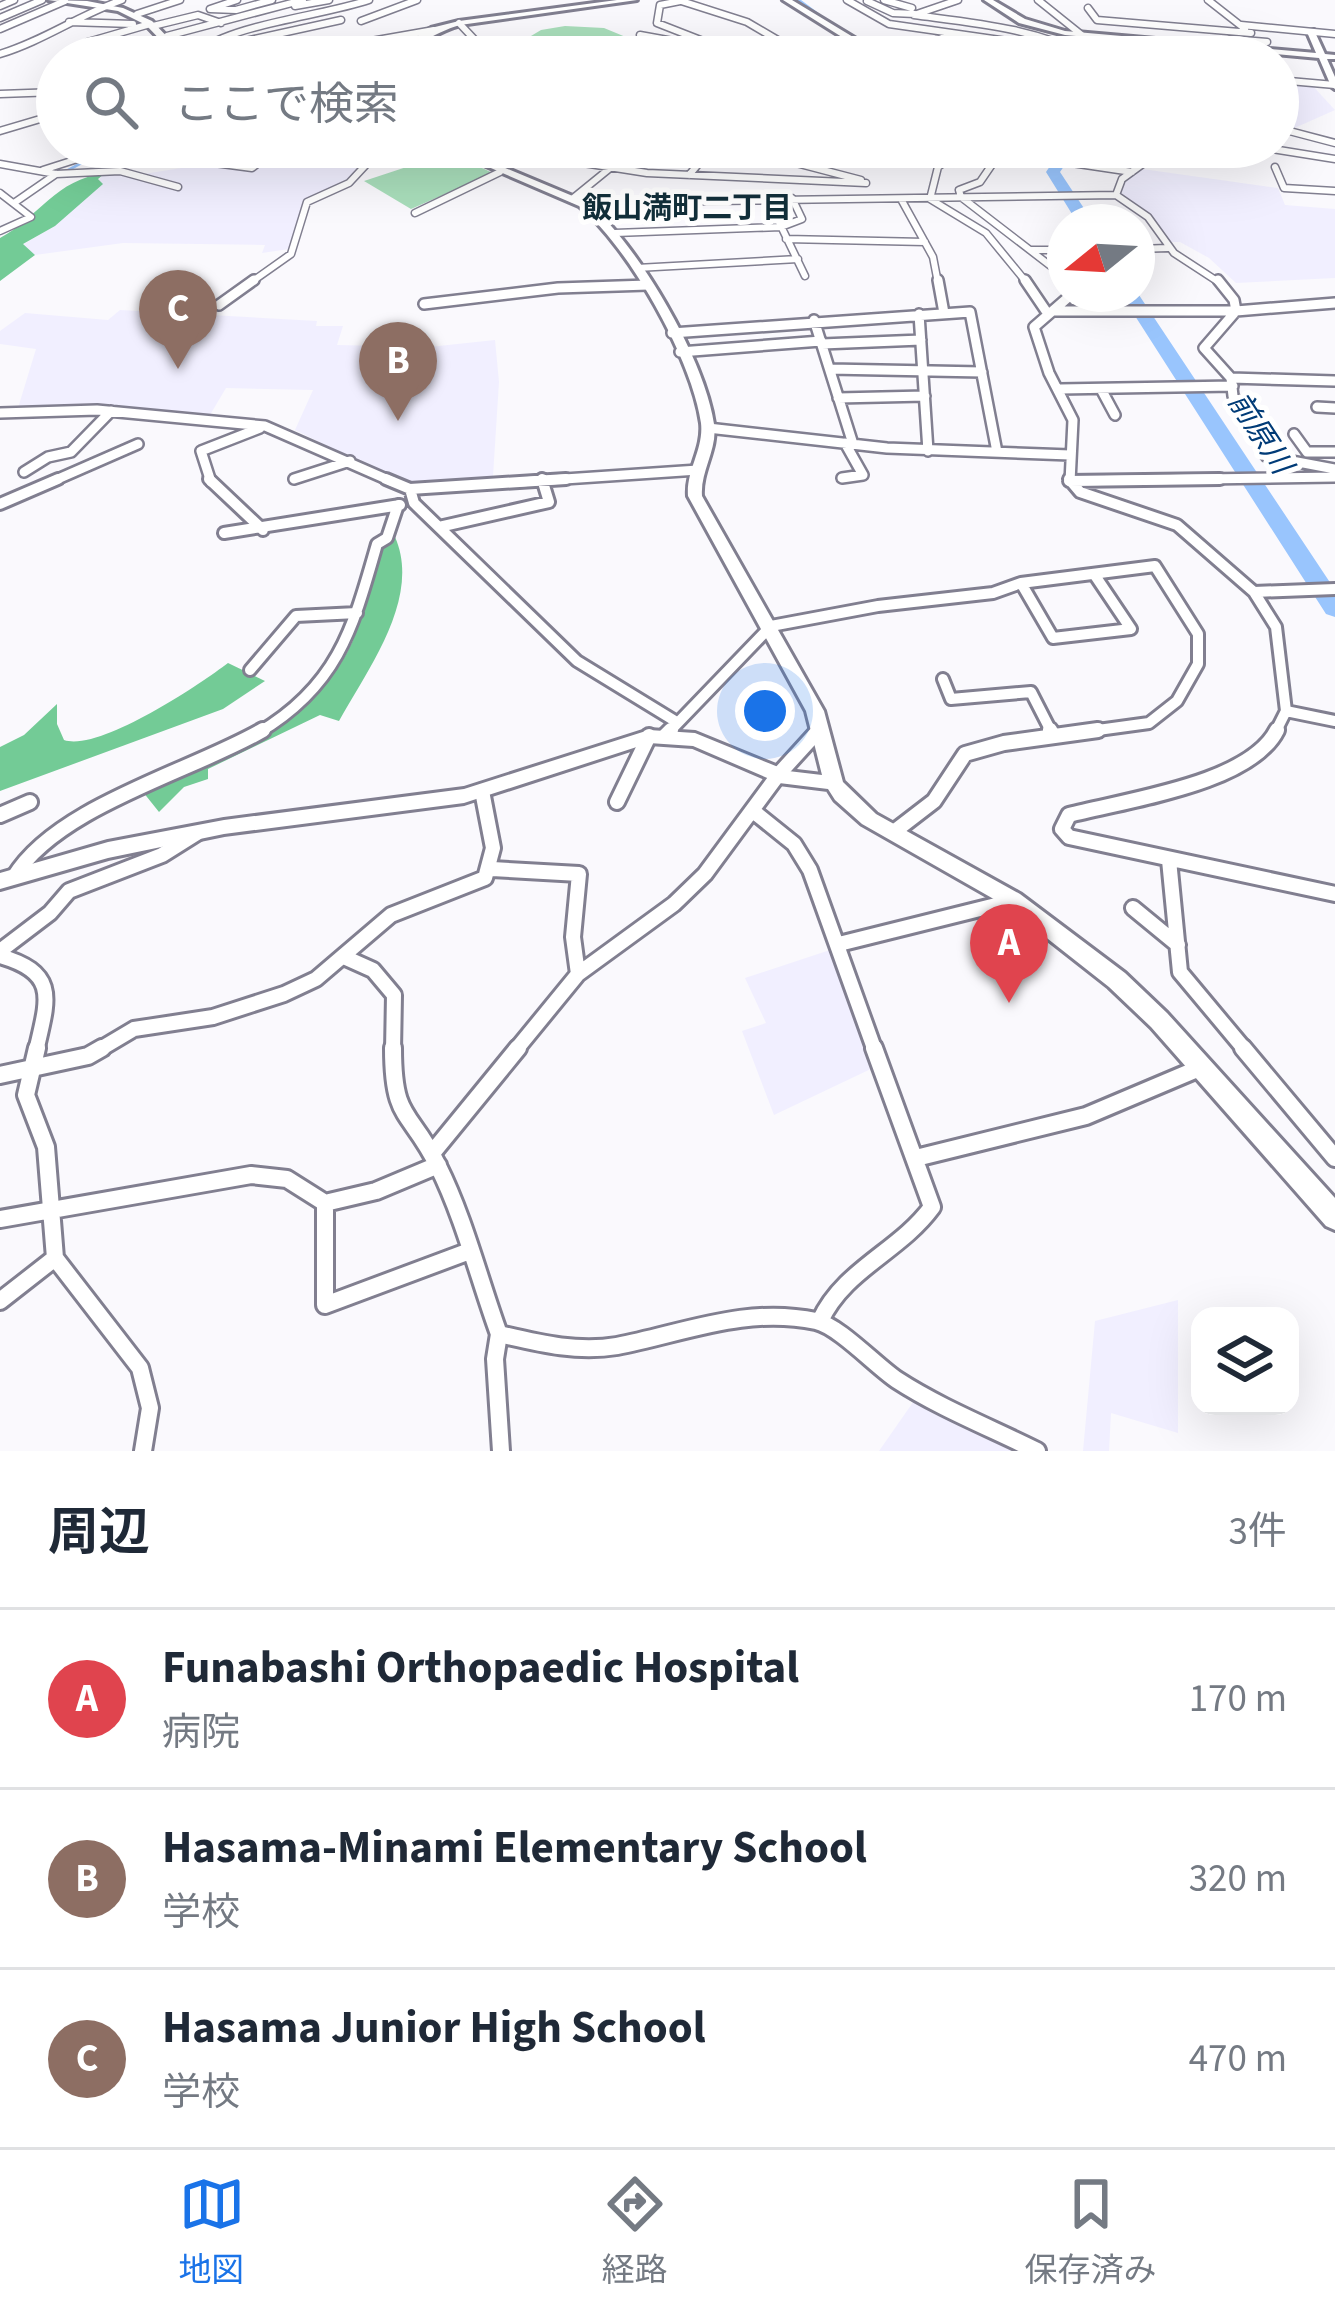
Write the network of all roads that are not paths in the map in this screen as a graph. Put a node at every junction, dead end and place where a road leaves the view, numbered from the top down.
1 (14, 0) edge
2 (42, 0) edge
3 (122, 0) edge
4 (180, 0) edge
5 (237, 0) edge
6 (272, 0) edge
7 (303, 0) edge
8 (328, 0) edge
9 (370, 0) edge
10 (633, 0) edge
11 (679, 0) edge
12 (787, 0) edge
13 (848, 0) edge
14 (884, 0) edge
15 (958, 0) edge
16 (988, 0) edge
17 (1038, 0) edge
18 (1208, 0) edge
19 (60, 1) edge
20 (410, 1) edge
21 (866, 2) edge
22 (288, 5) junction
23 (0, 6) edge
24 (111, 6) junction
25 (1088, 8) dead end
26 (925, 11) junction
27 (267, 12) junction
28 (137, 14) junction
29 (915, 14) junction
30 (0, 18) edge
31 (284, 20) junction
32 (341, 20) dead end
33 (175, 21) junction
34 (68, 22) junction
35 (220, 23) junction
36 (459, 23) junction
37 (1030, 24) junction
38 (1139, 24) junction
39 (147, 25) junction
40 (1238, 25) junction
41 (1, 28) edge
42 (1009, 28) junction
43 (195, 29) junction
44 (239, 30) junction
45 (434, 30) junction
46 (956, 32) junction
47 (1311, 32) junction
48 (1251, 33) junction
49 (1335, 34) edge
50 (640, 35) dead end
51 (46, 36) edge
52 (109, 36) edge
53 (167, 36) joint
54 (213, 36) edge
55 (219, 36) edge
56 (268, 36) edge
57 (376, 36) edge
58 (384, 36) edge
59 (423, 36) edge
60 (471, 36) edge
61 (646, 36) edge
62 (693, 36) edge
63 (771, 36) edge
64 (841, 36) edge
65 (946, 36) edge
66 (980, 36) edge
67 (1038, 36) edge
68 (1083, 36) joint
69 (1172, 36) edge
70 (1255, 36) edge
71 (36, 43) edge
72 (1299, 52) edge
73 (0, 54) edge
74 (1322, 56) junction
75 (1335, 57) edge
76 (1299, 82) edge
77 (1335, 85) edge
78 (36, 93) edge
79 (0, 94) edge
80 (36, 120) edge
81 (0, 131) edge
82 (1299, 134) edge
83 (1317, 140) junction
84 (1335, 143) edge
85 (1299, 144) edge
86 (1299, 155) edge
87 (1330, 158) edge
88 (1299, 160) edge
89 (0, 164) edge
90 (47, 168) edge
91 (363, 168) edge
92 (490, 168) edge
93 (612, 168) joint
94 (695, 168) edge
95 (732, 168) edge
96 (766, 168) edge
97 (816, 168) edge
98 (938, 168) edge
99 (990, 168) edge
100 (1106, 168) edge
101 (1137, 168) edge
102 (1275, 168) edge
103 (38, 172) junction
104 (500, 172) junction
105 (1132, 172) junction
106 (56, 174) junction
107 (1316, 174) dead end
108 (689, 175) junction
109 (724, 177) junction
110 (758, 179) junction
111 (866, 183) junction
112 (178, 187) dead end
113 (1322, 190) junction
114 (1335, 191) edge
115 (0, 193) edge
116 (1115, 195) junction
117 (767, 197) junction
118 (961, 197) junction
119 (792, 198) junction
120 (885, 198) junction
121 (901, 199) junction
122 (930, 199) junction
123 (577, 201) junction
124 (14, 203) junction
125 (415, 213) dead end
126 (781, 227) junction
127 (0, 231) edge
128 (615, 233) junction
129 (786, 238) junction
130 (925, 242) junction
131 (1155, 248) edge
132 (1168, 248) junction
133 (1030, 250) junction
134 (1047, 250) edge
135 (798, 259) junction
136 (1047, 263) edge
137 (637, 268) junction
138 (805, 276) dead end
139 (647, 285) junction
140 (1335, 303) edge
141 (424, 304) dead end
142 (219, 305) dead end
143 (1047, 308) edge
144 (1236, 311) junction
145 (1050, 312) joint
146 (944, 313) junction
147 (919, 314) junction
148 (814, 320) junction
149 (672, 333) junction
150 (921, 340) junction
151 (822, 343) junction
152 (680, 352) junction
153 (830, 369) junction
154 (923, 370) junction
155 (982, 372) junction
156 (1335, 381) edge
157 (1232, 382) junction
158 (1060, 388) junction
159 (1101, 388) junction
160 (925, 396) junction
161 (838, 398) junction
162 (1317, 407) dead end
163 (1335, 408) edge
164 (111, 411) junction
165 (0, 413) edge
166 (1115, 415) dead end
167 (265, 426) junction
168 (708, 428) junction
169 (1294, 434) dead end
170 (849, 443) junction
171 (138, 444) dead end
172 (928, 451) junction
173 (998, 452) junction
174 (1335, 452) edge
175 (1070, 455) junction
176 (350, 461) junction
177 (698, 470) junction
178 (24, 472) dead end
179 (1335, 473) edge
180 (542, 478) junction
181 (842, 478) dead end
182 (294, 479) dead end
183 (1069, 482) junction
184 (410, 489) junction
185 (414, 503) junction
186 (0, 504) edge
187 (398, 505) junction
188 (439, 527) junction
189 (262, 530) junction
190 (224, 533) dead end
191 (1094, 574) junction
192 (1021, 583) junction
193 (1332, 589) edge
194 (1254, 592) junction
195 (357, 613) junction
196 (771, 626) junction
197 (250, 670) dead end
198 (944, 679) dead end
199 (1286, 711) junction
200 (1335, 721) edge
201 (822, 727) junction
202 (663, 731) junction
203 (1053, 736) junction
204 (778, 775) junction
205 (834, 783) junction
206 (482, 791) junction
207 (30, 802) dead end
208 (616, 802) dead end
209 (753, 811) junction
210 (0, 815) edge
211 (199, 831) junction
212 (896, 831) junction
213 (1169, 860) junction
214 (492, 869) junction
215 (7, 879) edge
216 (1335, 894) edge
217 (1013, 900) junction
218 (1133, 908) dead end
219 (839, 944) junction
220 (1178, 945) junction
221 (0, 954) edge
222 (344, 957) junction
223 (578, 974) junction
224 (1202, 1067) junction
225 (28, 1071) junction
226 (0, 1075) edge
227 (1335, 1157) edge
228 (435, 1158) junction
229 (916, 1158) junction
230 (325, 1203) junction
231 (49, 1214) junction
232 (1335, 1217) edge
233 (0, 1220) edge
234 (467, 1252) junction
235 (56, 1258) junction
236 (0, 1301) edge
237 (820, 1321) junction
238 (499, 1334) junction
239 (143, 1451) edge
240 (501, 1451) edge
241 (1037, 1451) edge

1 - 23 street
2 - 30 street
3 - 24 street
4 - 28 street
5 - 6 street
7 - 22 street
8 - 22 street
9 - 31 street
10 - 36 street
11 - 62 street
11 - 63 street
12 - 64 street
13 - 46 street
14 - 26 street
15 - 26 street
16 - 37 street
17 - 68 street
18 - 40 street
19 - 24 street
19 - 41 street
20 - 57 street
21 - 29 street
22 - 27 street
24 - 28 street
24 - 34 street
25 - 38 street
26 - 29 street
27 - 31 street
27 - 35 street
28 - 39 street
29 - 42 street
31 - 44 street
32 - 56 street
33 - 35 street
33 - 39 street
33 - 43 street
34 - 39 street
34 - 51 street
35 - 43 street
35 - 44 street
36 - 45 street
36 - 60 street
37 - 42 street
37 - 68 street
38 - 48 street
38 - 69 street
39 - 52 street
39 - 53 street
40 - 47 street
40 - 48 street
42 - 67 street
43 - 53 street
43 - 54 street
44 - 55 street
45 - 58 street
45 - 59 street
46 - 65 street
46 - 66 street
47 - 49 street
47 - 74 street
48 - 70 street
50 - 61 street
71 - 73 street
72 - 74 street
74 - 75 street
74 - 77 street
76 - 77 street
78 - 79 street
80 - 81 street
82 - 83 street
83 - 84 street
83 - 85 street
86 - 87 street
87 - 88 street
89 - 103 street
90 - 103 street
91 - 142 street
92 - 104 street
93 - 108 street
93 - 123 street
94 - 108 street
95 - 109 street
96 - 110 street
97 - 111 street
98 - 122 street
99 - 118 street
100 - 105 street
101 - 105 street
102 - 113 street
103 - 106 street
104 - 123 street
104 - 125 street
105 - 116 street
106 - 112 street
106 - 124 street
107 - 113 street
108 - 109 street
109 - 110 street
110 - 111 street
111 - 120 street
113 - 114 street
115 - 124 street
116 - 118 street
116 - 132 street
117 - 119 street
117 - 123 street
117 - 126 street
118 - 122 street
118 - 133 street
119 - 120 street
119 - 126 street
120 - 121 street
121 - 122 street
121 - 130 street
122 - 143 street
123 - 128 street
124 - 127 street
126 - 128 street
126 - 129 street
128 - 137 street
129 - 130 street
129 - 135 street
130 - 146 street
131 - 132 street
132 - 144 street
133 - 134 street
133 - 136 street
135 - 137 street
135 - 138 street
137 - 139 street
139 - 141 street
139 - 149 street
140 - 144 street
144 - 145 street
144 - 157 street
145 - 158 street
146 - 147 street
146 - 155 street
147 - 148 street
147 - 150 street
148 - 149 street
148 - 151 street
149 - 152 street
150 - 151 street
150 - 154 street
151 - 152 street
151 - 153 street
152 - 168 street
153 - 154 street
153 - 161 street
154 - 155 street
154 - 160 street
155 - 173 street
156 - 157 street
157 - 159 street
157 - 179 street
158 - 159 street
158 - 175 street
159 - 166 street
160 - 161 street
160 - 172 street
161 - 170 street
162 - 163 street
164 - 165 street
164 - 167 street
164 - 178 street
167 - 176 street
167 - 189 street
168 - 170 street
168 - 177 street
169 - 174 street
170 - 172 street
170 - 181 street
171 - 186 street
172 - 173 street
173 - 175 street
175 - 183 street
176 - 182 street
176 - 184 street
177 - 180 street
177 - 196 street
179 - 183 street
180 - 184 street
180 - 188 street
183 - 194 street
184 - 185 street
185 - 187 street
185 - 188 street
187 - 189 street
187 - 195 street
188 - 202 street
189 - 190 street
191 - 192 street
191 - 192 street
191 - 203 street
192 - 196 street
193 - 194 street
194 - 199 street
195 - 197 street
195 - 215 street
196 - 201 street
196 - 202 street
198 - 203 street
199 - 200 street
199 - 213 street
201 - 204 street
201 - 205 street
202 - 204 street
202 - 206 street
202 - 208 street
203 - 212 street
204 - 205 street
204 - 209 street
205 - 212 street
206 - 211 street
206 - 214 street
207 - 210 street
209 - 219 street
209 - 223 street
211 - 215 street
211 - 221 street
212 - 217 street
213 - 216 street
213 - 220 street
214 - 222 street
214 - 223 street
217 - 219 street
217 - 224 street
218 - 220 street
219 - 229 street
220 - 227 street
221 - 225 street
222 - 225 street
222 - 228 street
223 - 228 street
224 - 229 street
224 - 232 street
225 - 226 street
225 - 231 street
228 - 230 street
228 - 234 street
229 - 237 street
230 - 231 street
230 - 234 street
231 - 233 street
231 - 235 street
234 - 238 street
235 - 236 street
235 - 239 street
237 - 238 street
237 - 241 street
238 - 240 street

